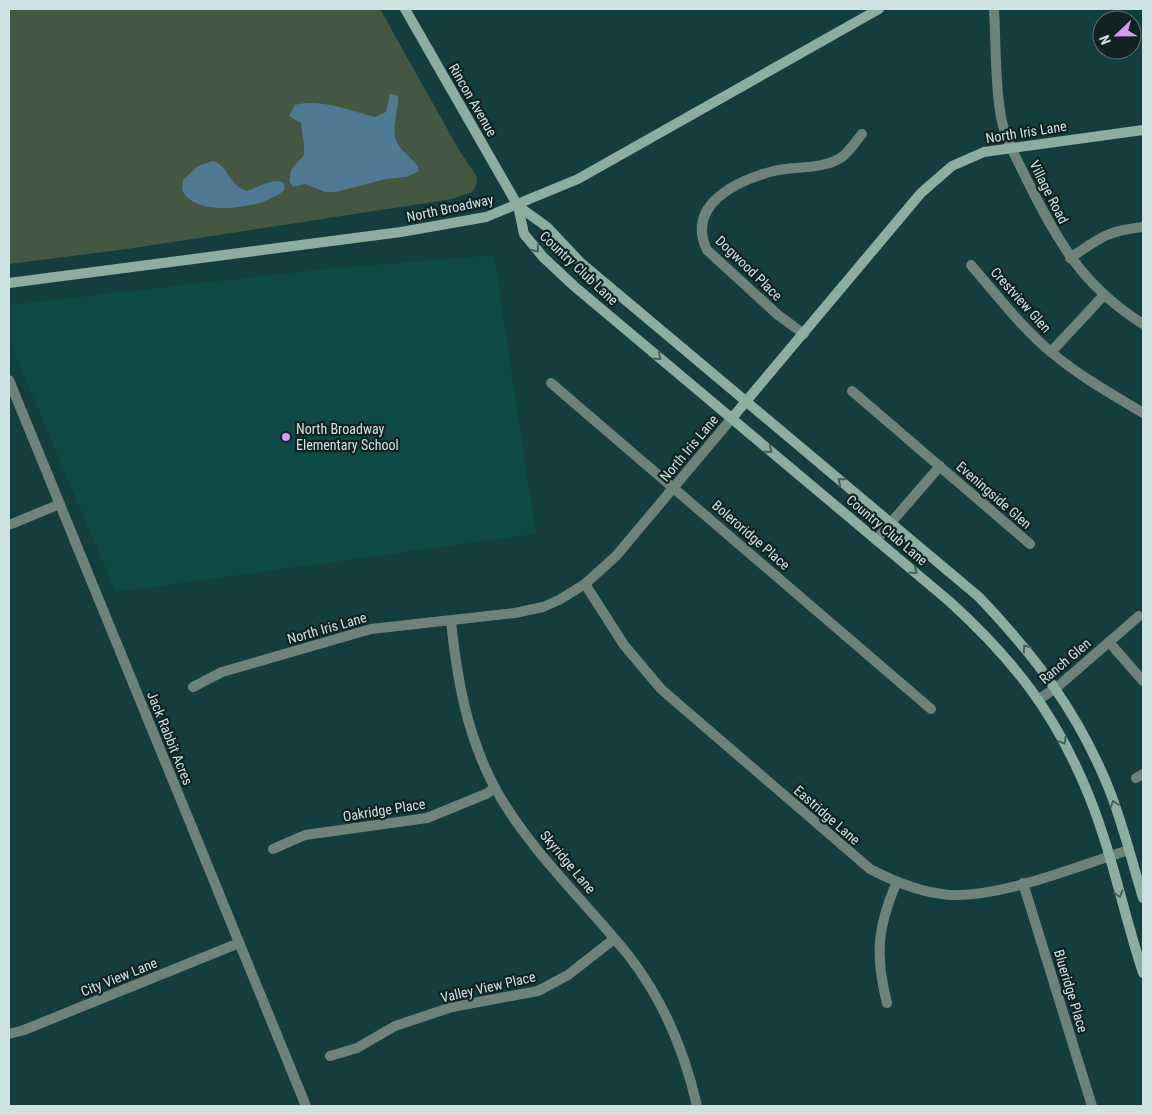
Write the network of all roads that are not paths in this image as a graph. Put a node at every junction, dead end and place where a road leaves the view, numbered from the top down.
1 (405, 9) edge
2 (879, 9) edge
3 (994, 9) edge
4 (1143, 130) edge
5 (862, 134) dead end
6 (1011, 147) junction
7 (518, 206) junction
8 (1143, 227) edge
9 (1070, 258) junction
10 (971, 265) dead end
11 (9, 284) edge
12 (1104, 295) junction
13 (1143, 324) edge
14 (804, 334) junction
15 (1051, 352) junction
16 (9, 380) edge
17 (551, 383) dead end
18 (852, 391) dead end
19 (746, 402) junction
20 (1143, 413) edge
21 (732, 418) junction
22 (940, 466) junction
23 (674, 487) junction
24 (60, 504) junction
25 (891, 522) junction
26 (9, 525) edge
27 (876, 540) junction
28 (1030, 544) dead end
29 (585, 584) junction
30 (1139, 616) dead end
31 (451, 621) junction
32 (1109, 642) junction
33 (1143, 681) edge
34 (193, 687) dead end
35 (1056, 688) junction
36 (1038, 700) junction
37 (931, 709) dead end
38 (495, 788) junction
39 (273, 849) dead end
40 (1129, 850) junction
41 (1108, 857) junction
42 (896, 882) junction
43 (1023, 883) junction
44 (1143, 898) edge
45 (614, 939) junction
46 (239, 943) junction
47 (1143, 973) edge
48 (887, 1004) dead end
49 (9, 1034) edge
50 (330, 1056) dead end
51 (306, 1106) edge
52 (697, 1106) edge
53 (1092, 1106) edge

1 - 7 main road, Rincon Avenue
2 - 7 main road, North Broadway
3 - 6 street, Village Road
4 - 6 main road, North Iris Lane
5 - 14 street, Dogwood Place
6 - 9 street, Village Road
6 - 14 main road, North Iris Lane
7 - 11 main road, North Broadway
7 - 19 main road, Country Club Lane
7 -> 21 main road, Country Club Lane
8 - 9 street
9 - 12 street, Village Road
10 - 15 street, Crestview Glen
12 - 13 street, Village Road
12 - 15 street, Crestview Glen
14 - 19 main road, North Iris Lane
15 - 20 street, Crestview Glen
16 - 24 street, Jack Rabbit Acres
17 - 23 street, Boleroridge Place
18 - 22 street, Eveningside Glen
19 - 21 main road, North Iris Lane
25 -> 19 main road, Country Club Lane
21 - 23 street, North Iris Lane
21 -> 27 main road, Country Club Lane
22 - 25 street, Eveningside Glen
22 - 28 street, Eveningside Glen
23 - 29 street, North Iris Lane
23 - 37 street, Boleroridge Place
24 - 26 street
24 - 46 street, Jack Rabbit Acres
25 - 27 street, Eveningside Glen
35 -> 25 main road, Country Club Lane
27 -> 36 main road, Country Club Lane
29 - 31 street, North Iris Lane
29 - 42 street, Eastridge Lane
30 - 32 street, Ranch Glen
31 - 34 street, North Iris Lane
31 - 38 street, Skyridge Lane
32 - 33 street, Ranch Glen
32 - 35 street, Ranch Glen
35 - 36 street, Ranch Glen
40 -> 35 main road, Country Club Lane
36 -> 41 main road, Country Club Lane
38 - 39 street, Oakridge Place
38 - 45 street, Skyridge Lane
40 - 41 street, Eastridge Lane
40 - 44 main road, Country Club Lane
41 - 43 street, Eastridge Lane
41 -> 47 main road, Country Club Lane
42 - 43 street, Eastridge Lane
42 - 48 street
43 - 53 street, Blueridge Place
45 - 50 street, Valley View Place
45 - 52 street, Skyridge Lane
46 - 49 street, City View Lane
46 - 51 street, Jack Rabbit Acres

